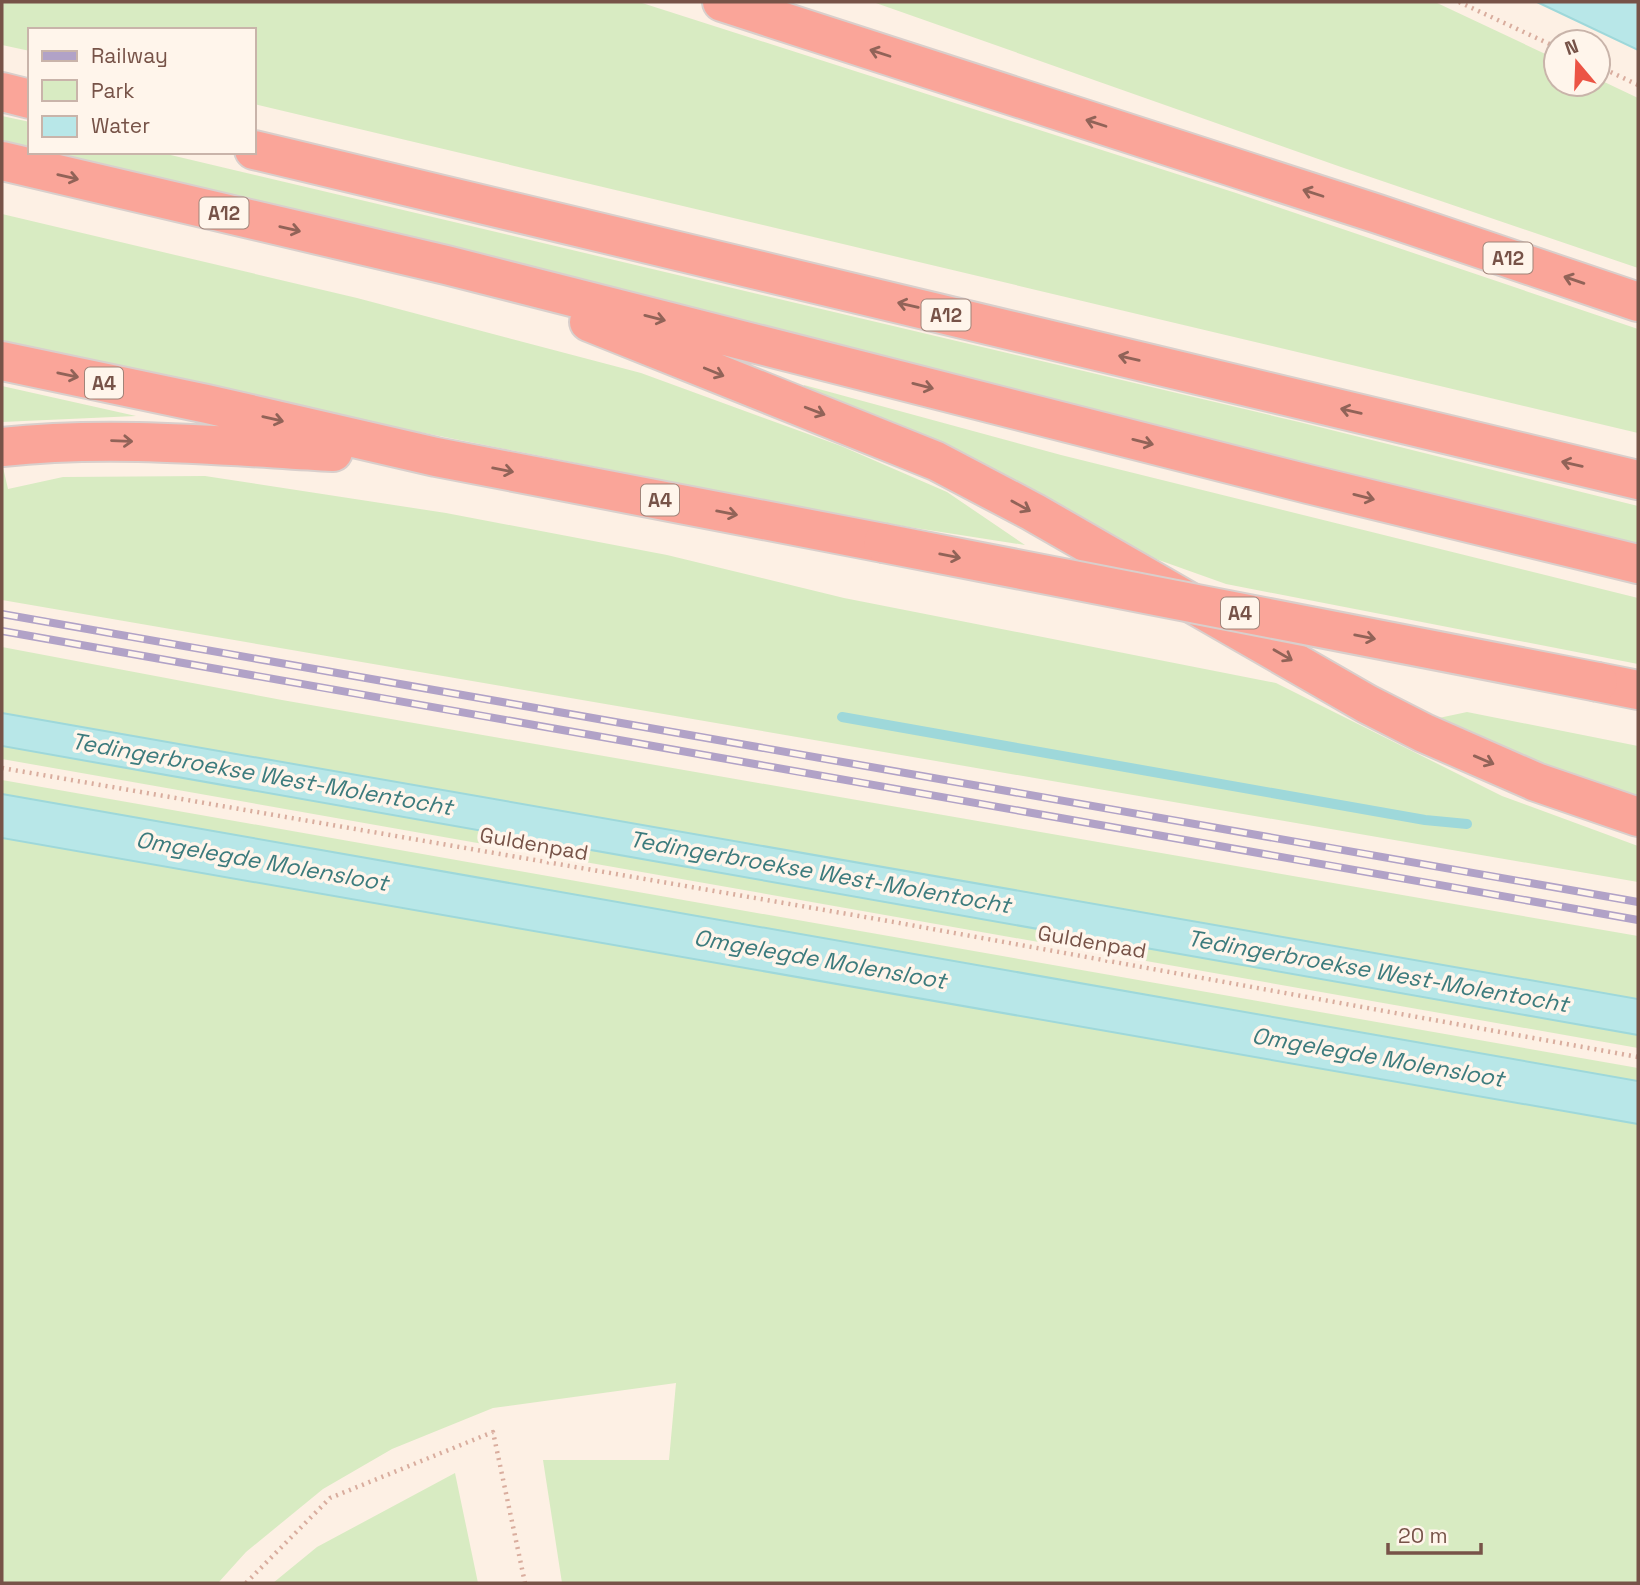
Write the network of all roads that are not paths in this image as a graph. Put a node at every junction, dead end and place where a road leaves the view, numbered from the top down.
1 (722, 2) edge
2 (2, 92) edge
3 (28, 98) edge
4 (256, 150) edge
5 (2, 161) edge
6 (446, 265) junction
7 (1638, 302) edge
8 (2, 360) edge
9 (4, 447) edge
10 (436, 457) junction
11 (1638, 480) edge
12 (1638, 564) edge
13 (1638, 690) edge
14 (1638, 817) edge

7 -> 1 highway, A12
2 - 3 highway
11 -> 4 highway, A12
5 -> 6 highway, A12
6 -> 12 highway, A12
6 -> 14 highway, A12
8 -> 10 highway, A4
9 -> 10 highway, A4
10 -> 13 highway, A4, bridge

